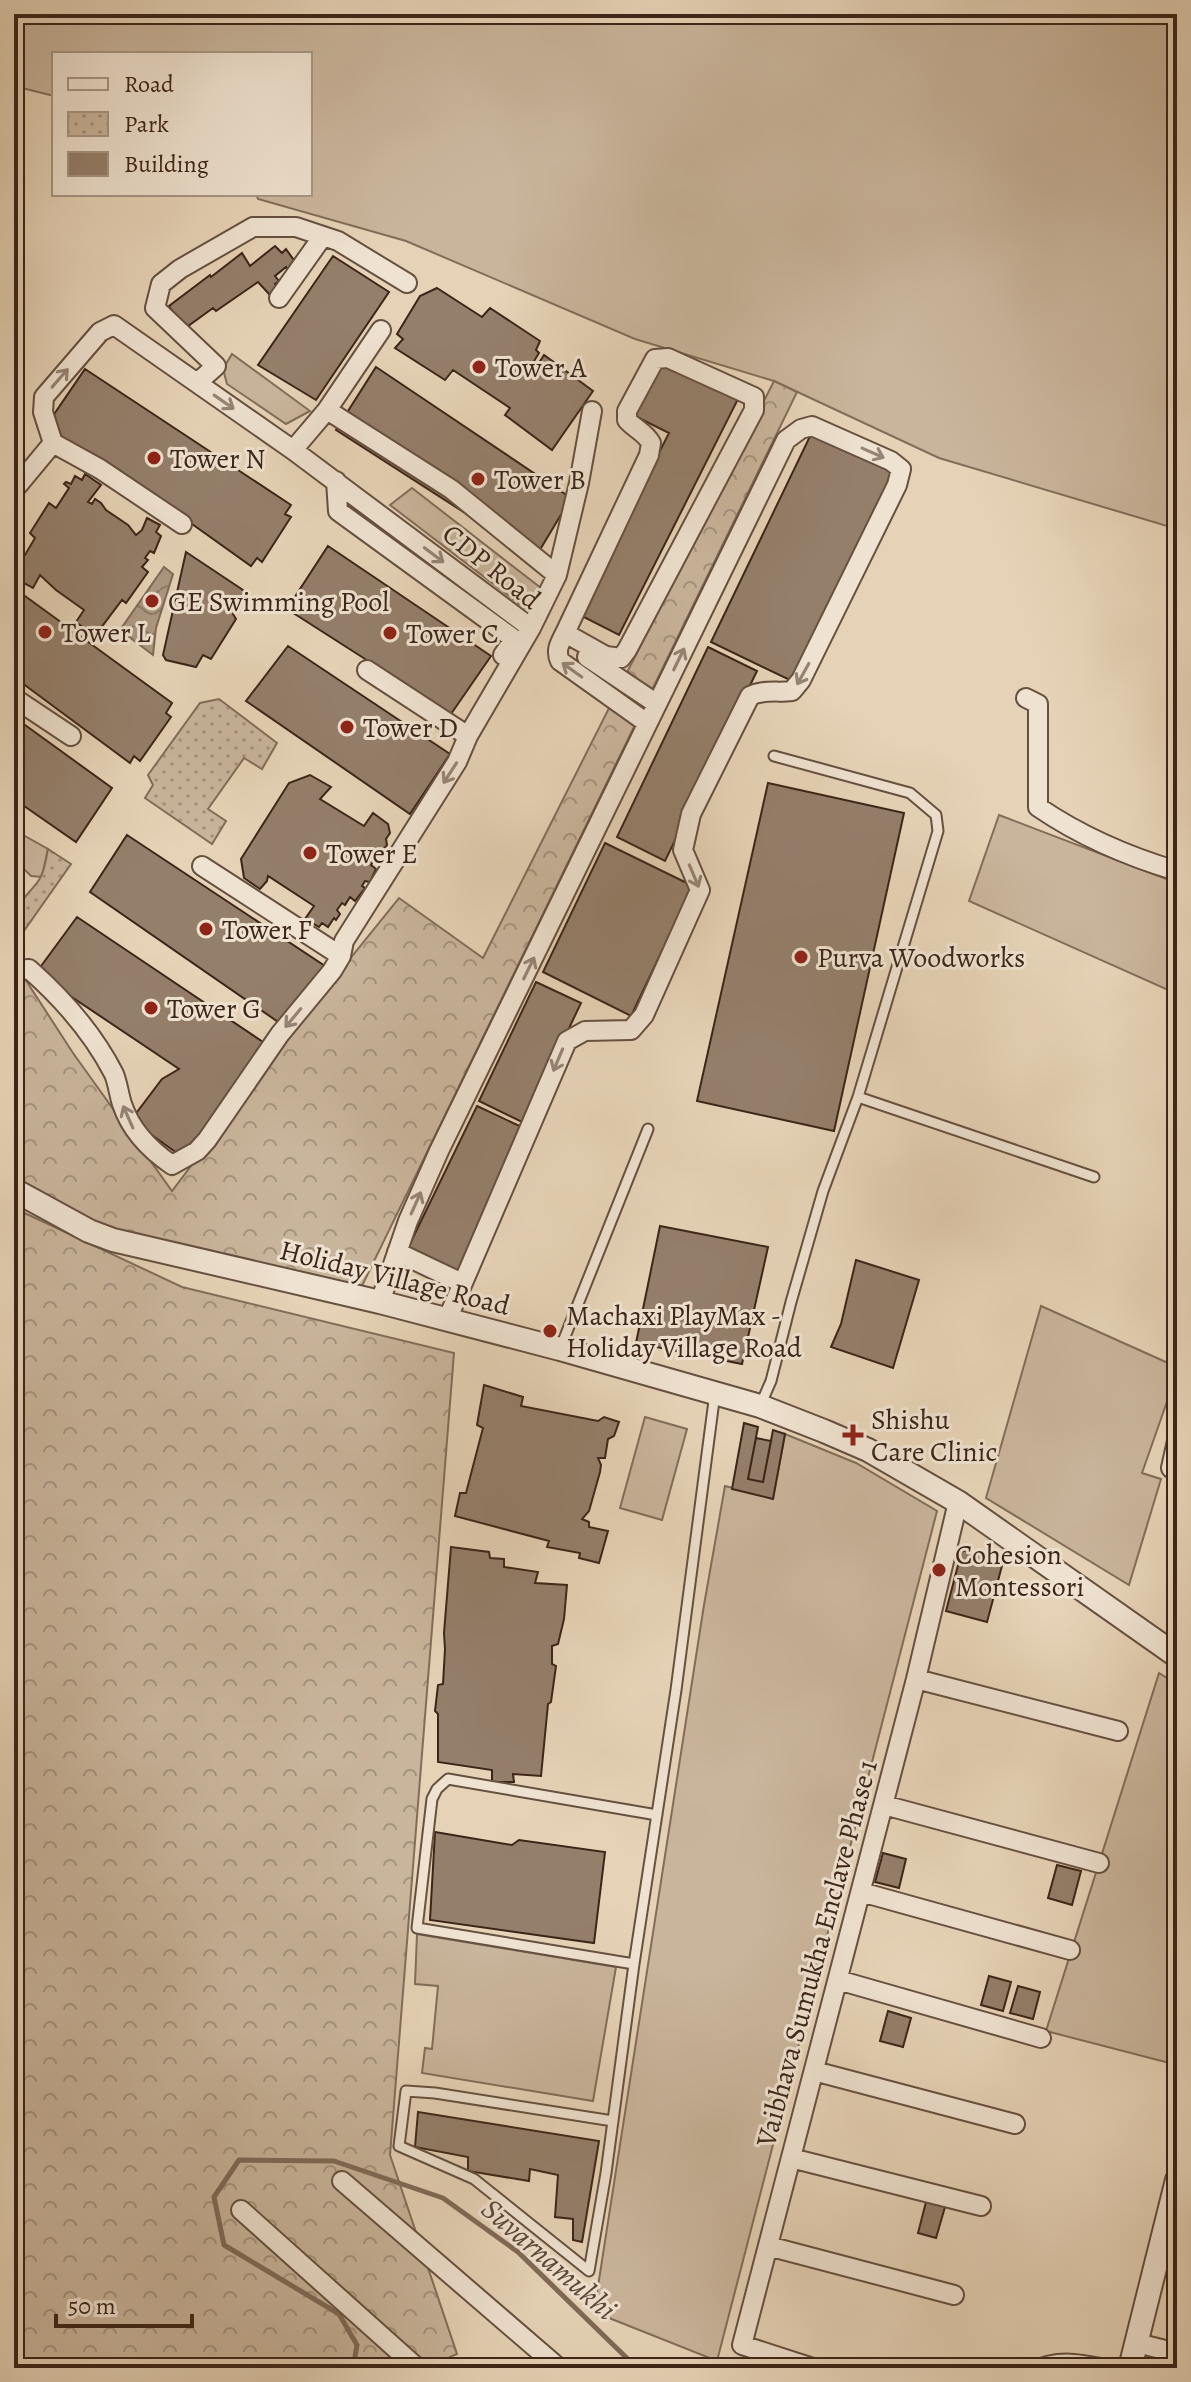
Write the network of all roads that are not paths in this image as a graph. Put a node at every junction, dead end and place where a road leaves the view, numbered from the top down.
1 (323, 236) junction
2 (407, 283) dead end
3 (279, 298) dead end
4 (381, 330) dead end
5 (197, 383) junction
6 (327, 410) junction
7 (592, 411) dead end
8 (53, 443) junction
9 (293, 450) junction
10 (336, 481) junction
11 (14, 490) edge
12 (182, 524) dead end
13 (557, 575) junction
14 (531, 628) junction
15 (563, 637) junction
16 (367, 670) dead end
17 (14, 698) edge
18 (1026, 698) dead end
19 (657, 704) junction
20 (647, 723) junction
21 (71, 736) dead end
22 (468, 736) junction
23 (774, 756) dead end
24 (202, 866) dead end
25 (1177, 871) edge
26 (341, 956) junction
27 (14, 970) edge
28 (858, 1097) junction
29 (648, 1129) dead end
30 (1094, 1177) dead end
31 (14, 1190) edge
32 (397, 1252) junction
33 (462, 1283) junction
34 (380, 1302) junction
35 (447, 1320) junction
36 (560, 1349) junction
37 (715, 1393) junction
38 (760, 1406) junction
39 (1177, 1441) edge
40 (1177, 1470) edge
41 (958, 1502) junction
42 (1177, 1656) edge
43 (916, 1679) junction
44 (1118, 1731) dead end
45 (884, 1805) junction
46 (657, 1815) junction
47 (1099, 1863) dead end
48 (861, 1892) junction
49 (1070, 1950) dead end
50 (634, 1964) junction
51 (838, 1980) junction
52 (1041, 2038) dead end
53 (814, 2071) junction
54 (613, 2121) junction
55 (1015, 2124) dead end
56 (791, 2158) junction
57 (1177, 2180) edge
58 (342, 2181) dead end
59 (981, 2206) dead end
60 (241, 2210) dead end
61 (768, 2246) junction
62 (1168, 2253) edge
63 (954, 2295) dead end
64 (1137, 2343) junction
65 (1177, 2353) edge
66 (413, 2367) edge
67 (559, 2368) edge
68 (813, 2368) edge
69 (1030, 2368) edge
70 (1121, 2368) edge
71 (1130, 2368) edge

1 - 2 street
1 - 3 street
1 - 5 street
4 - 6 street
8 -> 5 street, CDP Road
5 -> 9 street, CDP Road
6 - 9 street
6 - 13 street
7 - 13 street
8 - 11 street
8 - 12 street
9 - 10 street, CDP Road
10 -> 14 street, CDP Road
10 - 22 street
13 - 14 street
14 - 22 street, CDP Road
15 - 15 street
15 - 19 street
20 -> 15 street
16 - 22 street
17 - 21 street
18 - 25 street
19 - 20 street
19 -> 33 street
32 -> 20 street
22 -> 26 street, CDP Road
23 - 28 lane
24 - 26 street
26 -> 27 street, CDP Road
28 - 30 lane
28 - 38 lane
29 - 36 lane
31 - 34 street, Holiday Village Road
32 - 33 street
32 - 34 street
33 - 35 street
34 - 35 street, Holiday Village Road
35 - 36 street, Holiday Village Road
36 - 37 street, Holiday Village Road
37 - 38 street, Holiday Village Road
37 - 46 lane
38 - 41 street, Holiday Village Road
39 - 40 street
41 - 42 street, Holiday Village Road
41 - 43 street, Vaibhava Sumukha Enclave Phase 1
43 - 44 street
43 - 45 street, Vaibhava Sumukha Enclave Phase 1
45 - 47 street
45 - 48 street, Vaibhava Sumukha Enclave Phase 1
46 - 50 lane
46 - 50 lane
48 - 49 street
48 - 51 street, Vaibhava Sumukha Enclave Phase 1
50 - 54 lane
51 - 52 street
51 - 53 street, Vaibhava Sumukha Enclave Phase 1
53 - 55 street
53 - 56 street, Vaibhava Sumukha Enclave Phase 1
54 - 54 lane
56 - 59 street
56 - 61 street, Vaibhava Sumukha Enclave Phase 1
57 - 62 street
58 - 67 street
60 - 66 street
61 - 63 street
61 - 68 street, Vaibhava Sumukha Enclave Phase 1
62 - 64 street
64 - 65 street
64 - 71 street
69 - 70 lane

